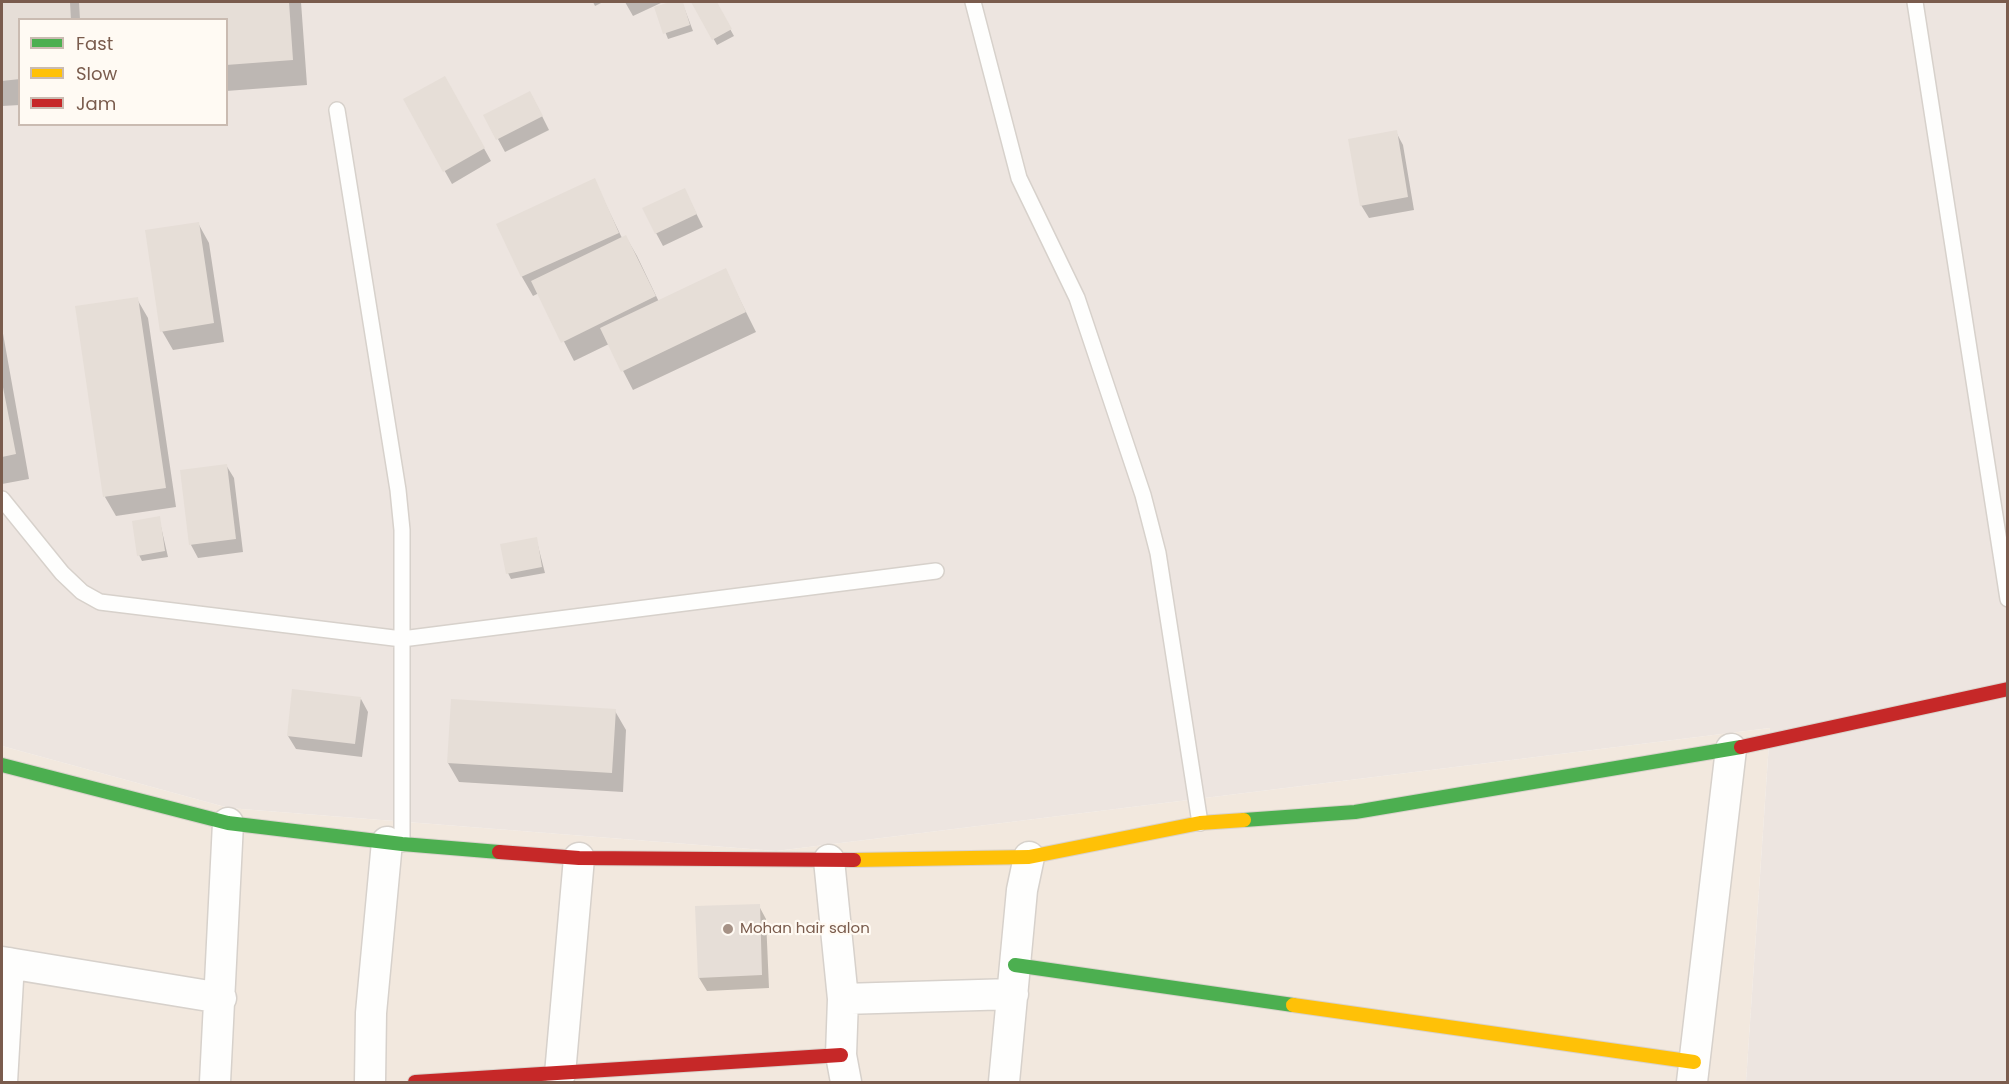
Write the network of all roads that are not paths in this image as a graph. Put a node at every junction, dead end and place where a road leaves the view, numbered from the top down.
1 (973, 2) edge
2 (1915, 2) edge
3 (337, 110) dead end
4 (2, 499) edge
5 (936, 571) dead end
6 (2007, 599) edge
7 (402, 639) junction
8 (2007, 689) edge
9 (1731, 749) junction
10 (2, 765) edge
11 (228, 823) junction
12 (1200, 823) junction
13 (394, 843) junction
14 (1029, 857) junction
15 (579, 858) junction
16 (829, 860) junction
17 (5, 963) edge
18 (1016, 965) junction
19 (1013, 994) junction
20 (221, 998) junction
21 (843, 999) junction
22 (843, 1069) edge
23 (1693, 1072) edge
24 (560, 1074) junction
25 (530, 1079) edge
26 (2, 1083) edge
27 (215, 1083) edge
28 (370, 1083) edge
29 (415, 1083) edge
30 (1004, 1083) edge

1 - 12 lane
2 - 6 lane
3 - 7 lane
4 - 7 lane
5 - 7 lane
7 - 13 lane
8 - 9 main road
9 - 12 main road
9 - 23 street
10 - 11 main road
11 - 13 main road
11 - 20 street
12 - 14 main road
13 - 15 main road
13 - 28 street
14 - 16 main road
14 - 18 street
15 - 16 main road
15 - 24 street
16 - 21 street
17 - 20 street
17 - 26 street
18 - 19 street
18 - 23 main road
19 - 21 street
19 - 30 street
20 - 27 street
21 - 22 street
22 - 24 main road
24 - 25 main road
25 - 29 main road

